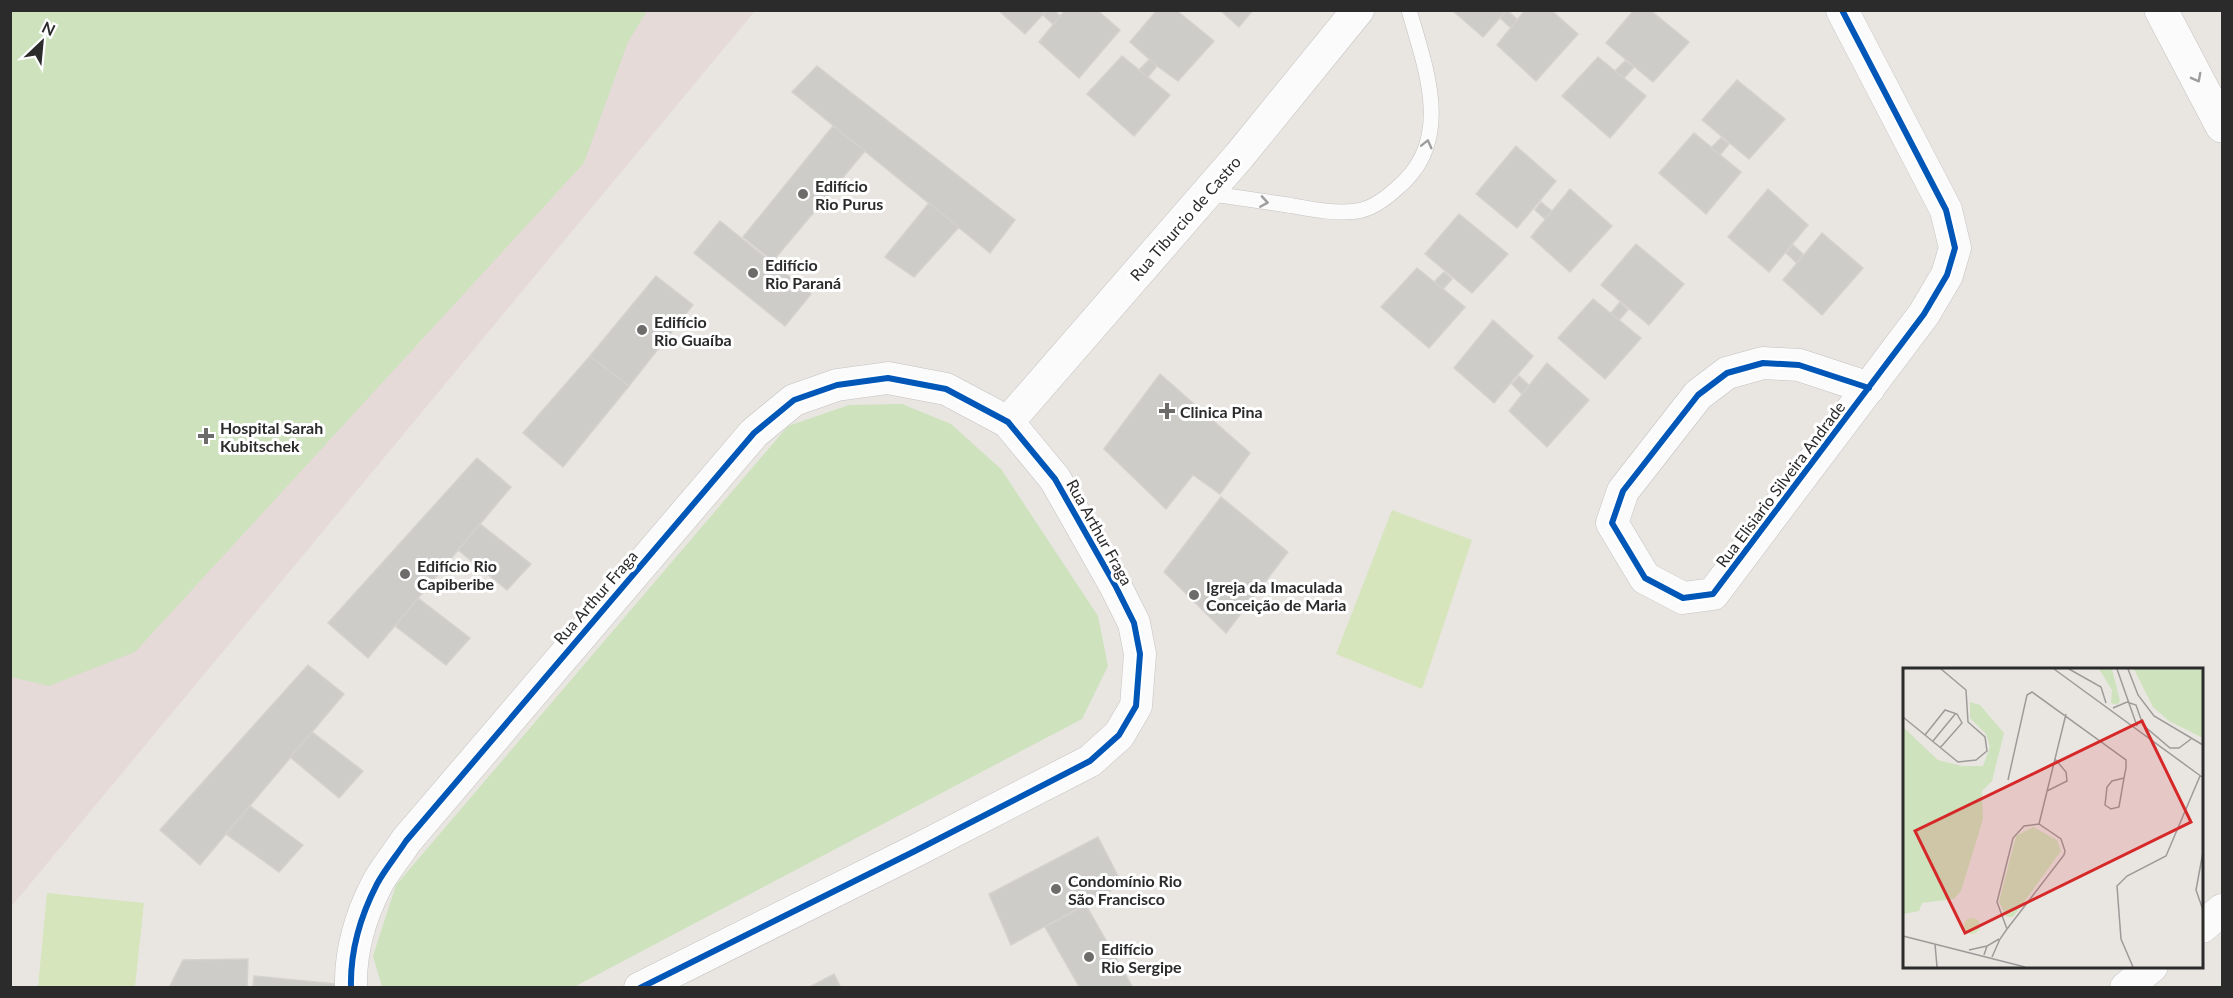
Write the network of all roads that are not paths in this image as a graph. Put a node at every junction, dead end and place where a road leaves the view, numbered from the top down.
1 (1358, 10) edge
2 (1409, 10) edge
3 (1842, 10) edge
4 (2168, 17) edge
5 (2223, 126) edge
6 (1206, 193) junction
7 (1869, 388) junction
8 (1008, 422) junction
9 (2223, 910) edge
10 (2203, 926) edge
11 (2150, 968) edge
12 (351, 987) edge
13 (640, 987) edge
14 (2126, 987) edge

1 - 6 street, Rua Tiburcio de Castro
6 -> 2 lane
3 - 7 street, Rua Elisiario Silveira Andrade
4 -> 5 street
6 - 8 street, Rua Tiburcio de Castro
7 - 7 street, Rua Elisiario Silveira Andrade
8 - 12 street, Rua Arthur Fraga
8 - 13 street, Rua Arthur Fraga
9 - 10 street
11 - 14 street

